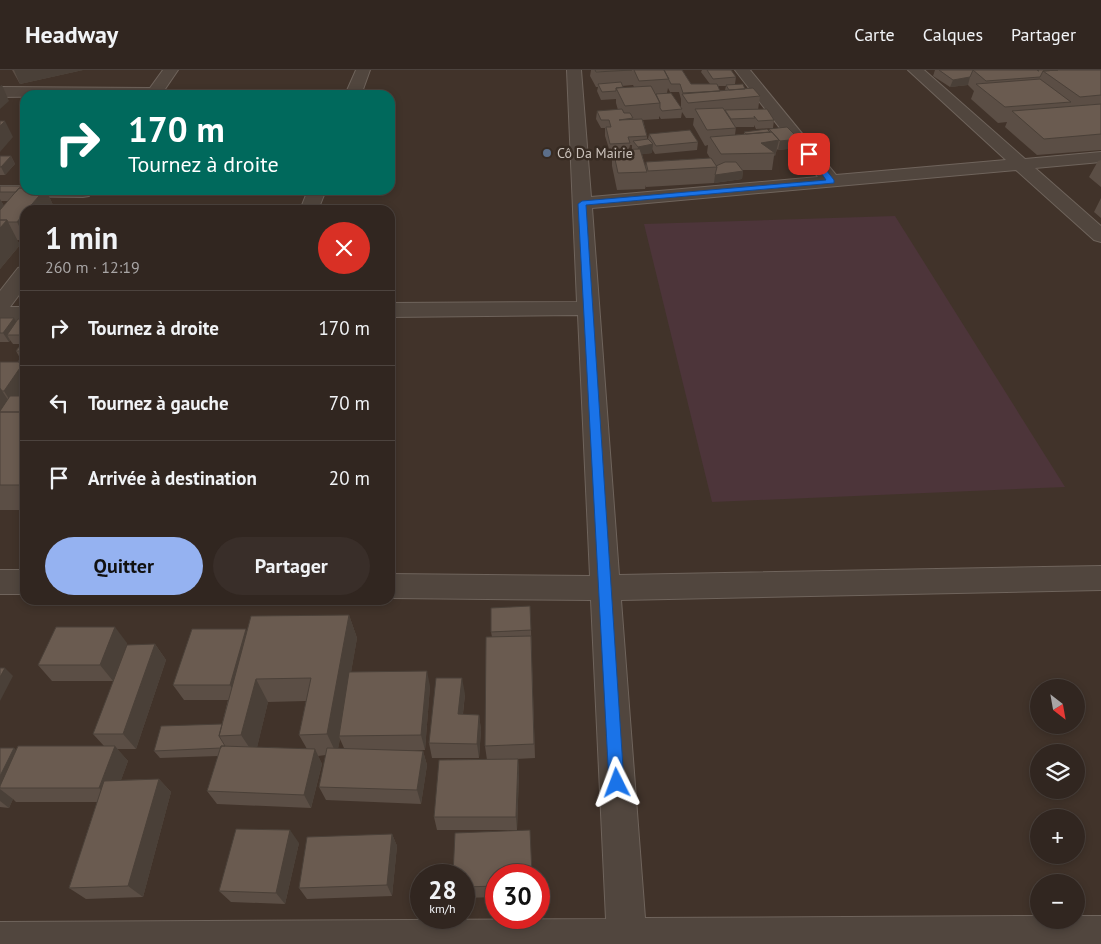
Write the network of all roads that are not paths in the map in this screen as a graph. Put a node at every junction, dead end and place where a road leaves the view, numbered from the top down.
1 (171, 70) edge
2 (363, 70) edge
3 (574, 70) edge
4 (742, 70) edge
5 (915, 70) edge
6 (157, 90) edge
7 (355, 90) edge
8 (0, 92) edge
9 (20, 92) edge
10 (1101, 157) edge
11 (1021, 164) junction
12 (832, 182) junction
13 (0, 191) edge
14 (20, 191) edge
15 (582, 204) junction
16 (1101, 236) edge
17 (20, 279) edge
18 (0, 306) edge
19 (588, 308) junction
20 (395, 310) edge
21 (0, 314) edge
22 (20, 314) edge
23 (1101, 578) edge
24 (0, 582) edge
25 (20, 582) edge
26 (395, 586) edge
27 (604, 588) junction
28 (1101, 936) edge
29 (627, 941) edge
30 (0, 942) edge

1 - 6 street
2 - 7 street
3 - 15 street
4 - 12 street
5 - 11 street
8 - 9 street
10 - 11 street
11 - 12 street
11 - 16 street
12 - 15 street
13 - 14 street
15 - 19 street
17 - 18 street
19 - 20 street
19 - 27 street
21 - 22 street
23 - 27 street
24 - 25 street
26 - 27 street
27 - 29 street
28 - 29 street
29 - 30 street

